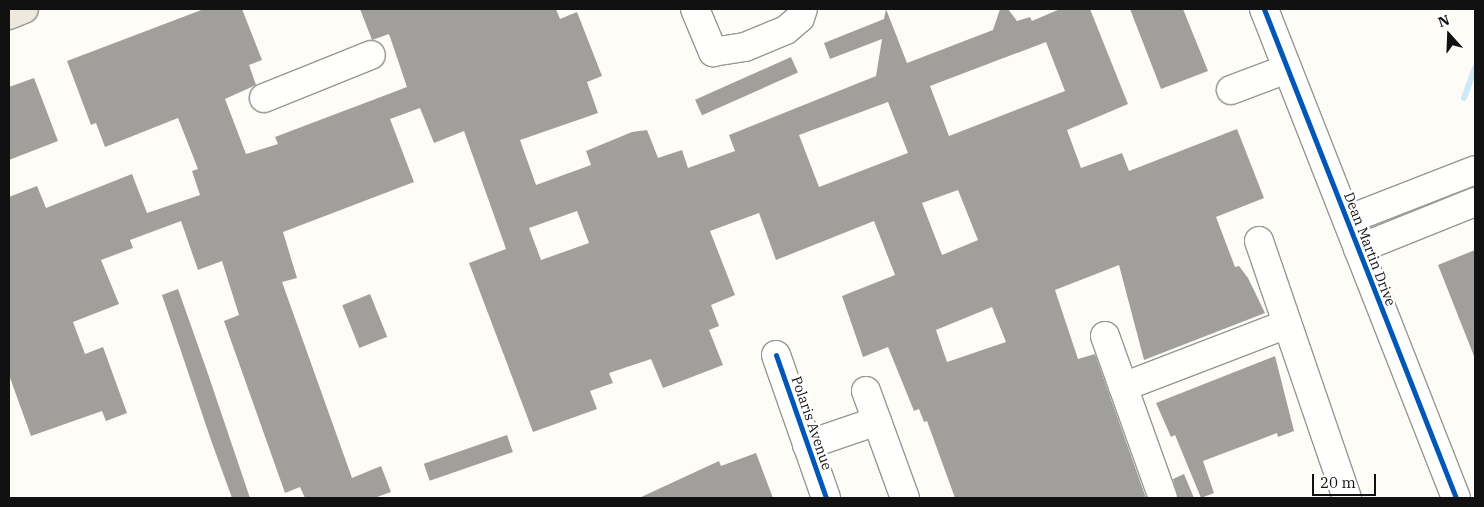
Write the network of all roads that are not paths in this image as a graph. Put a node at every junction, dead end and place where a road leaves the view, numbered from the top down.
1 (803, 9) edge
2 (1264, 9) edge
3 (697, 13) edge
4 (371, 55) dead end
5 (1287, 69) junction
6 (1232, 90) dead end
7 (264, 98) dead end
8 (1475, 170) edge
9 (1475, 202) edge
10 (1347, 220) junction
11 (1258, 241) dead end
12 (1358, 249) junction
13 (1287, 324) junction
14 (1105, 336) dead end
15 (776, 355) dead end
16 (1123, 387) junction
17 (866, 392) dead end
18 (877, 421) junction
19 (807, 445) junction
20 (1339, 496) edge
21 (826, 498) edge
22 (905, 498) edge
23 (1163, 498) edge
24 (1456, 498) edge

1 - 3 street
2 - 5 street, Dean Martin Drive
4 - 7 street
5 - 6 street
5 - 10 street, Dean Martin Drive
8 - 10 street
9 - 12 street
10 - 12 street, Dean Martin Drive
11 - 13 street
12 - 24 street, Dean Martin Drive
13 - 16 street
13 - 20 street
14 - 16 street
15 - 19 street, Polaris Avenue
16 - 23 street
17 - 18 street
18 - 19 street
18 - 22 street
19 - 21 street, Polaris Avenue

